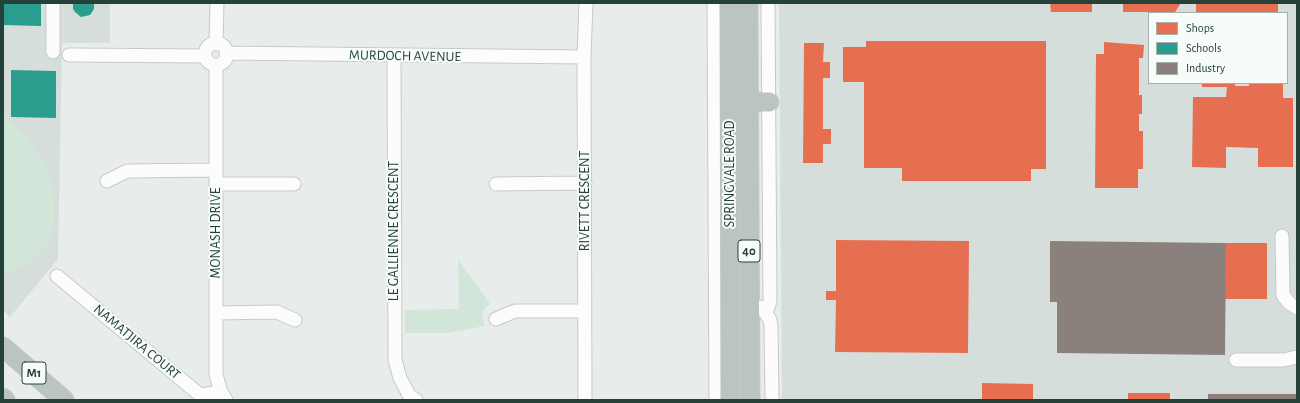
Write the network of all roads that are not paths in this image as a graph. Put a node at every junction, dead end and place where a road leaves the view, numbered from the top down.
1 (54, 3) edge
2 (217, 3) edge
3 (586, 3) edge
4 (714, 3) edge
5 (748, 3) edge
6 (768, 3) edge
7 (724, 14) edge
8 (216, 44) junction
9 (52, 52) dead end
10 (226, 53) junction
11 (69, 56) dead end
12 (205, 56) junction
13 (394, 56) junction
14 (584, 57) junction
15 (216, 65) junction
16 (729, 102) junction
17 (749, 102) junction
18 (769, 102) junction
19 (216, 170) junction
20 (107, 181) dead end
21 (585, 183) junction
22 (216, 184) junction
23 (294, 184) dead end
24 (496, 184) dead end
25 (1282, 236) dead end
26 (769, 247) junction
27 (749, 262) junction
28 (57, 276) dead end
29 (749, 299) junction
30 (1297, 308) edge
31 (584, 311) junction
32 (765, 312) junction
33 (216, 313) junction
34 (496, 319) dead end
35 (295, 320) dead end
36 (749, 343) junction
37 (723, 344) junction
38 (3, 347) edge
39 (1297, 357) edge
40 (1236, 360) dead end
41 (223, 396) edge
42 (64, 400) edge
43 (416, 400) edge
44 (585, 400) edge
45 (716, 400) edge
46 (730, 400) edge
47 (750, 400) edge
48 (772, 400) edge

1 - 9 street
2 - 8 street
3 - 14 street, RIVETT CRESCENT
4 - 7 street
5 - 17 highway, SPRINGVALE ROAD / 40
6 - 18 street
7 - 16 highway, SPRINGVALE ROAD / 40
7 - 37 street
8 - 10 street
8 - 12 street
10 - 13 street, MURDOCH AVENUE
10 - 15 street
11 - 12 street
12 - 15 street
13 - 14 street, MURDOCH AVENUE
13 - 43 street, LE GALLIENNE CRESCENT
14 - 21 street, RIVETT CRESCENT
15 - 19 street, MONASH DRIVE
16 - 17 highway
16 - 37 highway, SPRINGVALE ROAD / 40
17 - 18 highway
17 - 27 highway, SPRINGVALE ROAD / 40
18 - 26 street
19 - 20 street
19 - 22 street, MONASH DRIVE
21 - 24 street
21 - 31 street, RIVETT CRESCENT
22 - 23 street
22 - 33 street, MONASH DRIVE
25 - 30 street
26 - 27 street
26 - 32 street
27 - 29 highway, SPRINGVALE ROAD / 40
28 - 41 street, NAMATJIRA COURT
29 - 32 street
29 - 36 highway, SPRINGVALE ROAD / 40
31 - 34 street
31 - 44 street, RIVETT CRESCENT
32 - 48 street
33 - 35 street
33 - 41 street, MONASH DRIVE
36 - 37 highway
36 - 47 highway, SPRINGVALE ROAD / 40
37 - 45 street
37 - 46 highway, SPRINGVALE ROAD / 40
38 - 42 highway, M1
39 - 40 street

